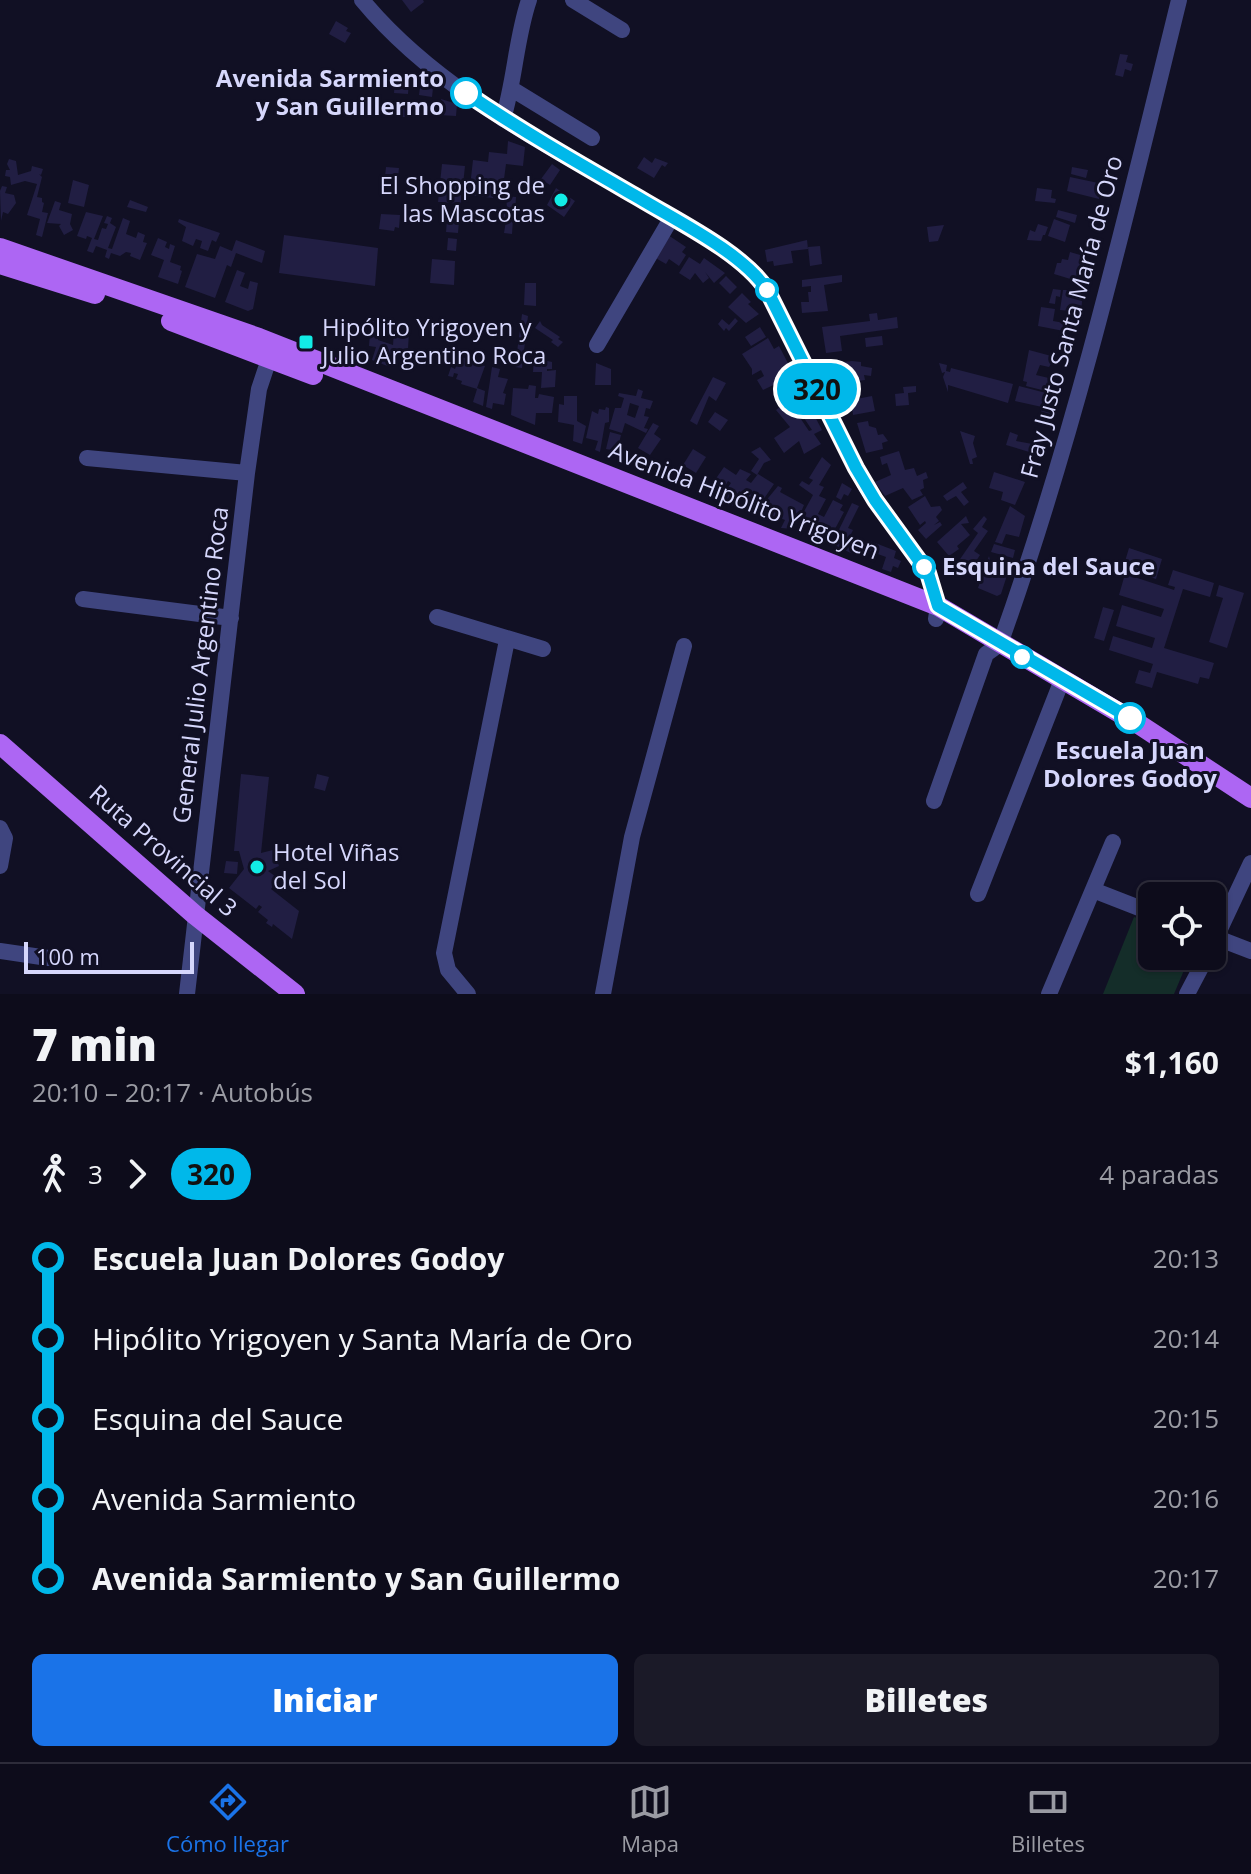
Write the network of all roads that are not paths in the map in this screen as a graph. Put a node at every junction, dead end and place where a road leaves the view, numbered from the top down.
1 (362, 0) edge
2 (529, 0) edge
3 (573, 0) edge
4 (1179, 0) edge
5 (622, 30) dead end
6 (512, 89) junction
7 (503, 119) junction
8 (592, 138) dead end
9 (672, 217) junction
10 (0, 248) edge
11 (0, 264) edge
12 (597, 345) dead end
13 (272, 351) junction
14 (87, 458) dead end
15 (247, 473) junction
16 (83, 599) dead end
17 (937, 612) junction
18 (437, 617) dead end
19 (231, 618) junction
20 (507, 640) junction
21 (1000, 644) junction
22 (684, 646) dead end
23 (543, 649) dead end
24 (1062, 680) junction
25 (0, 744) edge
26 (1251, 798) edge
27 (934, 801) dead end
28 (0, 828) edge
29 (1113, 842) dead end
30 (1251, 863) edge
31 (0, 866) edge
32 (1093, 890) junction
33 (978, 894) dead end
34 (1138, 908) edge
35 (1226, 914) edge
36 (195, 915) junction
37 (1226, 944) edge
38 (0, 951) edge
39 (1251, 951) edge
40 (48, 958) dead end
41 (1200, 970) edge
42 (187, 994) edge
43 (295, 994) edge
44 (468, 994) edge
45 (603, 994) edge
46 (1049, 994) edge
47 (1187, 994) edge

1 - 7 street
2 - 6 street
3 - 5 street
4 - 21 street, Fray Justo Santa María de Oro
6 - 7 street
6 - 8 street
7 - 9 street
9 - 12 street
9 - 17 street
10 - 13 main road, Avenida Hipólito Yrigoyen
11 - 13 main road, Avenida Hipólito Yrigoyen
13 - 15 street, General Julio Argentino Roca
13 - 17 main road, Avenida Hipólito Yrigoyen
14 - 15 street
15 - 19 street, General Julio Argentino Roca
16 - 19 street
17 - 21 main road, Avenida Hipólito Yrigoyen
18 - 20 street
19 - 36 street, General Julio Argentino Roca
20 - 23 street
20 - 44 street
21 - 24 main road, Avenida Hipólito Yrigoyen
21 - 27 street, Fray Justo Santa María de Oro
22 - 45 street
24 - 26 main road, Avenida Hipólito Yrigoyen
24 - 33 street
25 - 36 main road, Ruta Provincial 3
28 - 31 street
29 - 32 street
30 - 35 street
32 - 34 street
32 - 46 street
36 - 42 street, General Julio Argentino Roca
36 - 43 main road, Ruta Provincial 3
37 - 39 street
38 - 40 street
41 - 47 street

